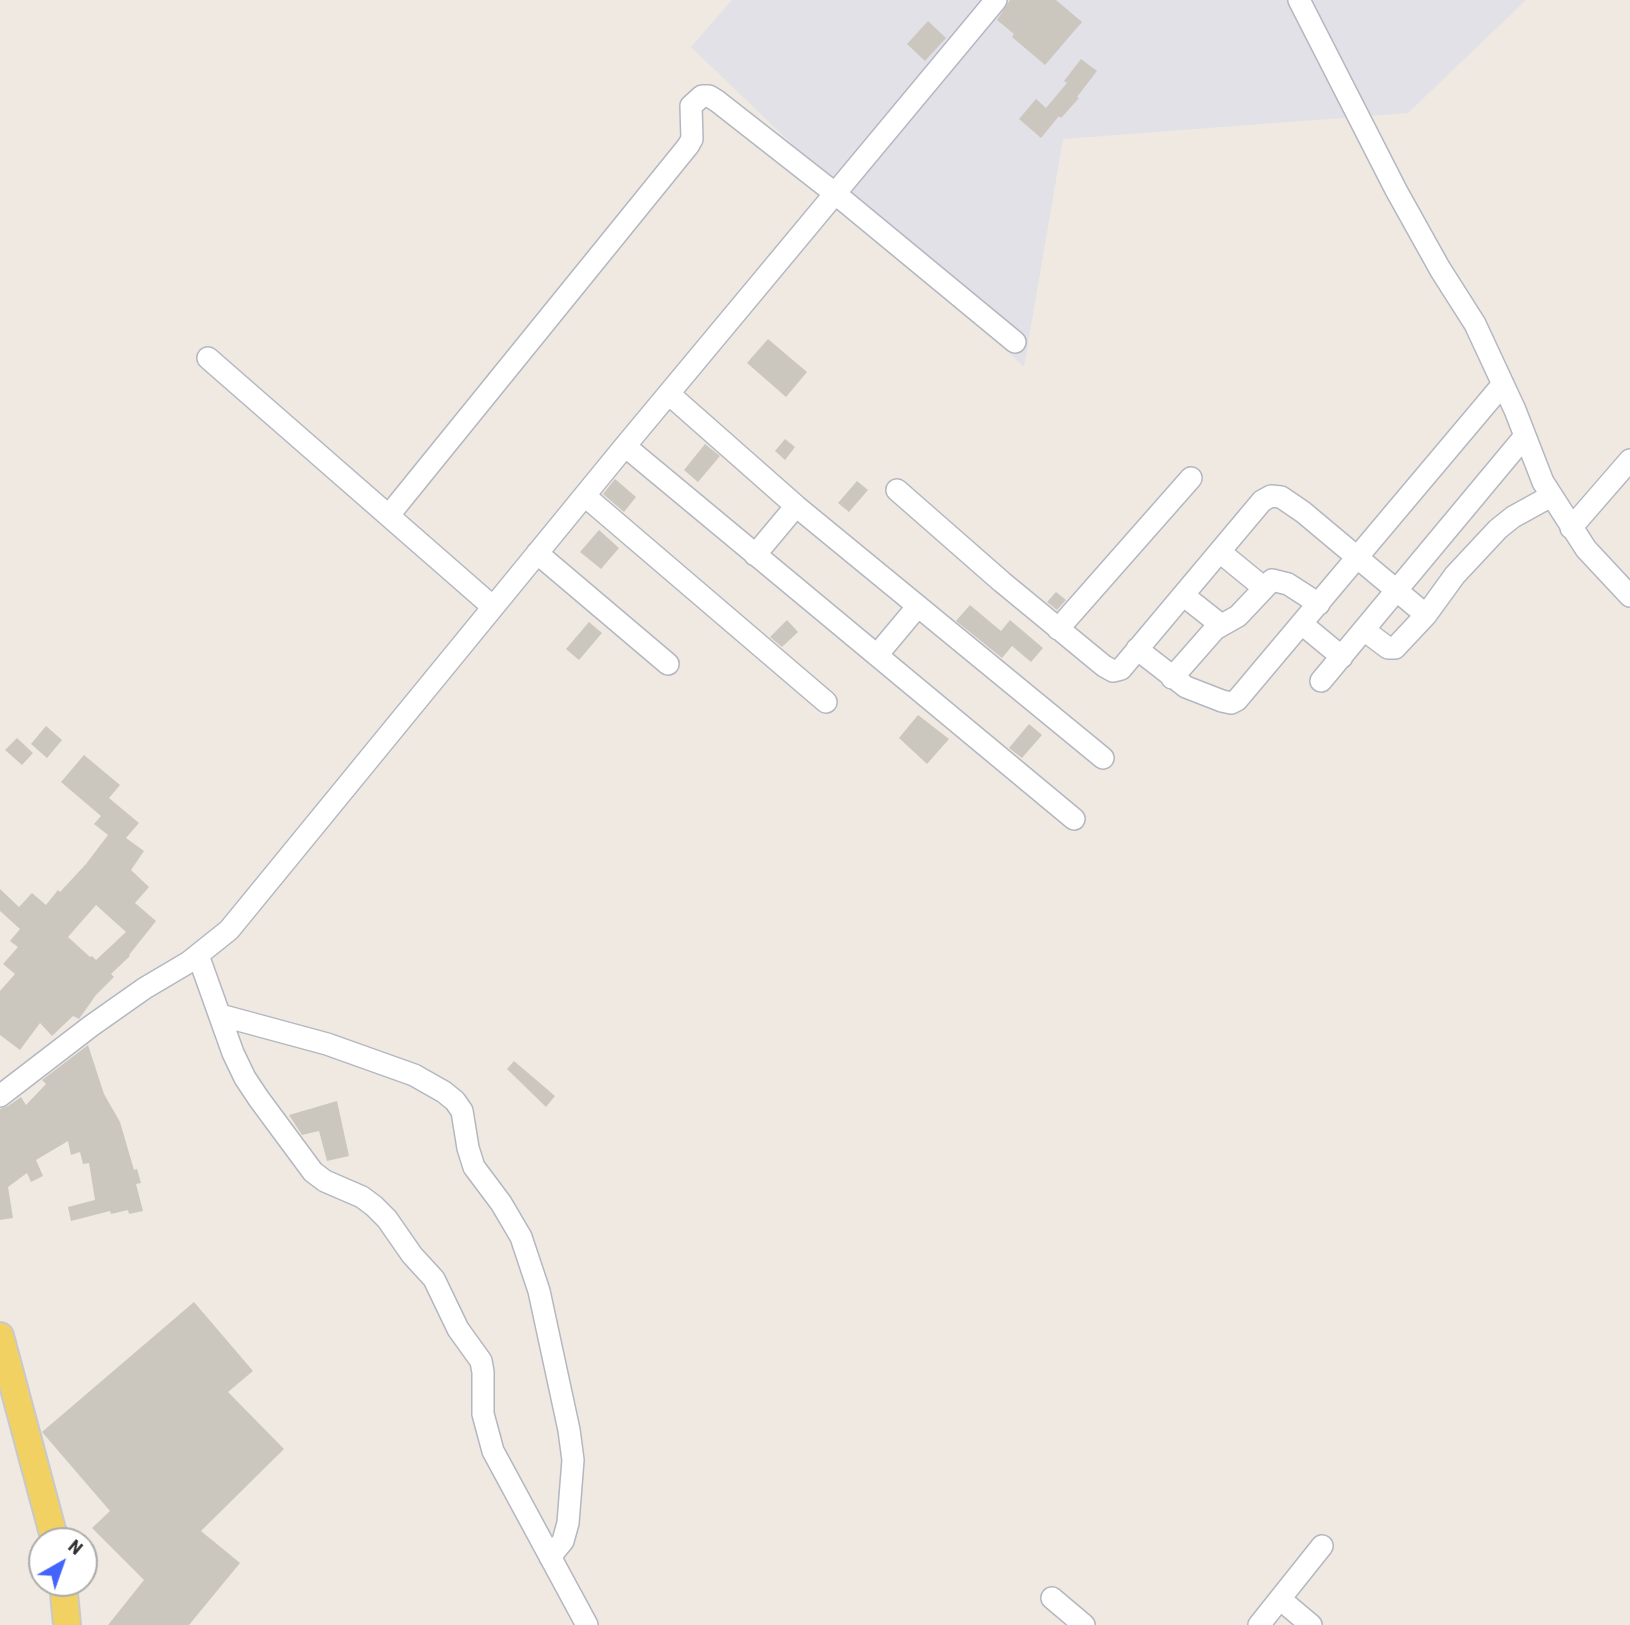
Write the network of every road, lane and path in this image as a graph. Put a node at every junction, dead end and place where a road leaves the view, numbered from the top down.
1 (996, 0) edge
2 (1299, 0) edge
3 (837, 195) junction
4 (1015, 342) dead end
5 (208, 358) dead end
6 (1503, 384) junction
7 (669, 394) junction
8 (1525, 436) junction
9 (625, 446) junction
10 (1630, 460) edge
11 (1191, 478) dead end
12 (897, 490) dead end
13 (585, 496) junction
14 (1552, 496) junction
15 (796, 506) junction
16 (388, 515) junction
17 (1571, 528) junction
18 (1220, 552) junction
19 (537, 553) junction
20 (755, 555) junction
21 (1358, 558) junction
22 (1264, 588) junction
23 (1397, 590) junction
24 (1183, 595) junction
25 (1630, 596) edge
26 (1319, 604) junction
27 (918, 606) junction
28 (494, 607) junction
29 (1426, 615) junction
30 (1302, 624) junction
31 (1221, 625) junction
32 (1058, 629) junction
33 (1364, 630) junction
34 (1137, 649) junction
35 (877, 655) junction
36 (1342, 657) junction
37 (668, 664) dead end
38 (1172, 678) junction
39 (1321, 681) dead end
40 (825, 702) dead end
41 (1103, 758) dead end
42 (1074, 819) dead end
43 (198, 955) junction
44 (220, 1015) junction
45 (0, 1096) edge
46 (0, 1336) edge
47 (51, 1527) edge
48 (1322, 1546) dead end
49 (550, 1558) junction
50 (64, 1597) edge
51 (1052, 1598) dead end
52 (1280, 1599) junction
53 (67, 1625) edge
54 (587, 1625) edge
55 (1084, 1625) edge
56 (1259, 1625) edge
57 (1311, 1625) edge

1 - 3 street
2 - 6 street
3 - 4 street
3 - 7 street
3 - 16 street
5 - 16 street
6 - 8 street
6 - 21 street
7 - 9 street
7 - 15 street
8 - 14 street
8 - 23 street
9 - 13 street
9 - 20 street
10 - 17 street
11 - 32 street
12 - 32 street
13 - 19 street
13 - 40 street
14 - 17 street
14 - 29 street
15 - 20 street
15 - 27 street
16 - 28 street
17 - 25 street
18 - 21 street
18 - 22 street
18 - 24 street
19 - 28 street
19 - 37 street
20 - 35 street
21 - 23 street
21 - 26 street
22 - 26 street
22 - 31 street
23 - 29 street
23 - 33 street
24 - 31 street
24 - 34 street
26 - 30 street
27 - 35 street
27 - 41 street
28 - 43 street
29 - 33 street
30 - 36 street
30 - 38 street
31 - 38 street
32 - 34 street
33 - 36 street
34 - 38 street
35 - 42 street
36 - 39 street
43 - 44 street
43 - 45 street
44 - 49 street
44 - 49 street
46 - 47 main road
48 - 52 street
49 - 54 street
50 - 53 main road
51 - 55 street
52 - 56 street
52 - 57 street

